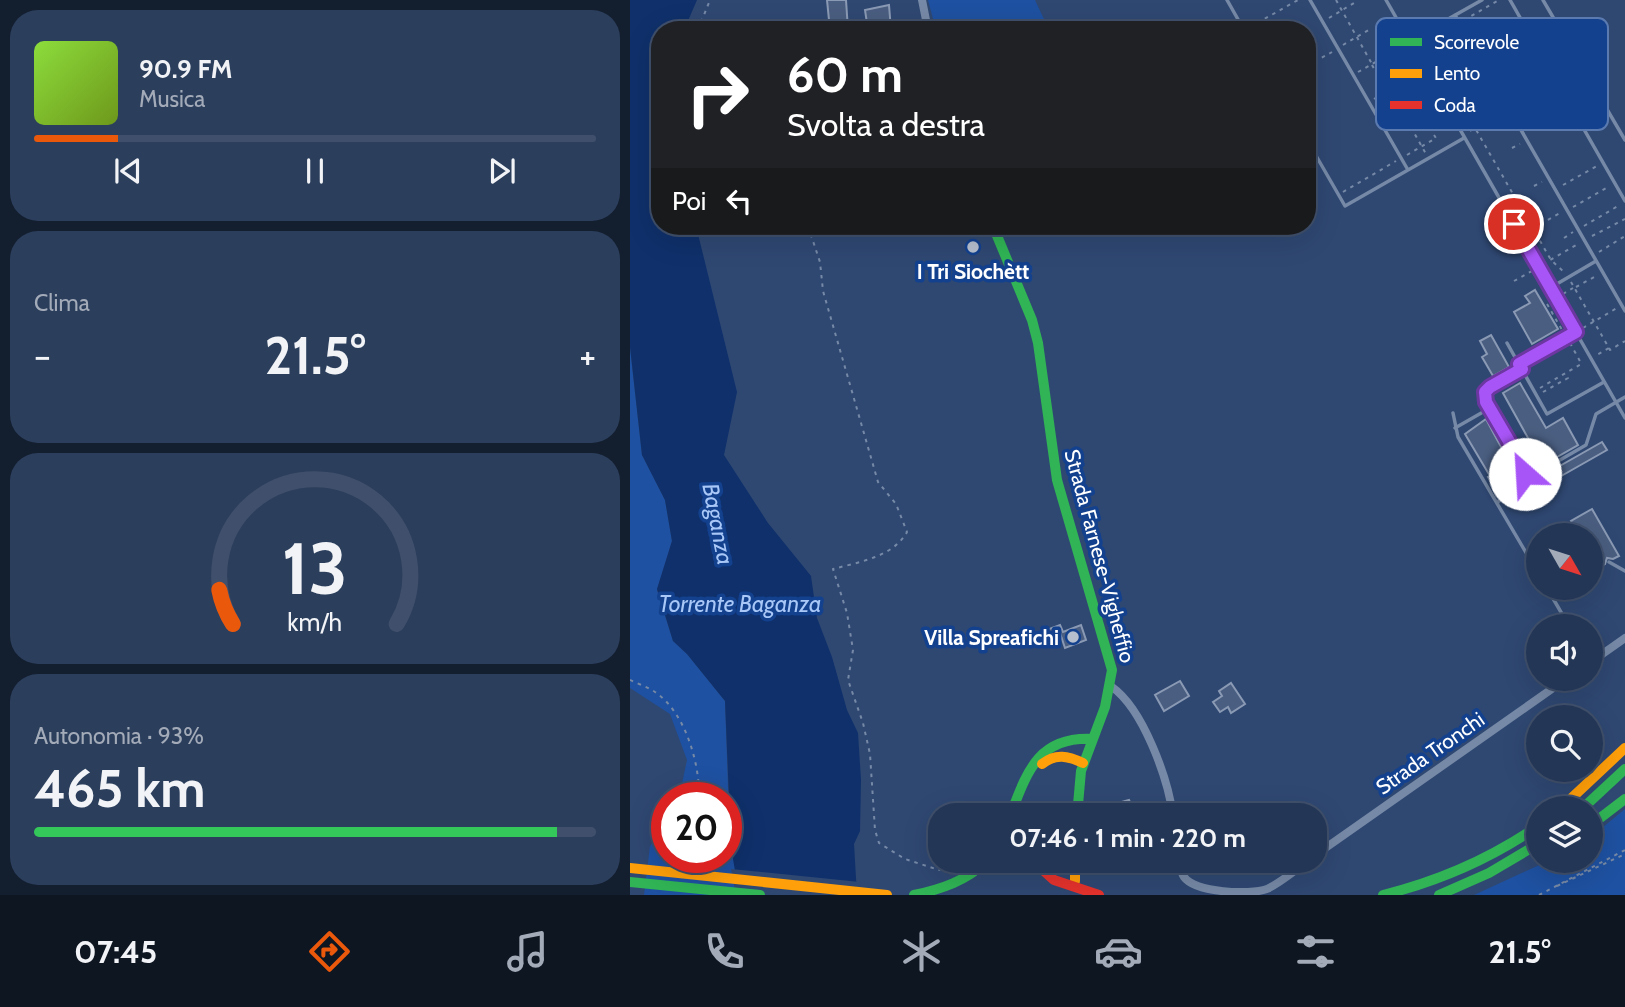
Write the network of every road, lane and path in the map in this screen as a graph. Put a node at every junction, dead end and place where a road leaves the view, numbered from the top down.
1 (710, 0) edge
2 (922, 0) edge
3 (1227, 0) edge
4 (1297, 0) edge
5 (1310, 0) edge
6 (1336, 0) edge
7 (1353, 0) edge
8 (1386, 0) edge
9 (1482, 0) edge
10 (1510, 0) edge
11 (1543, 0) edge
12 (1342, 10) junction
13 (1455, 15) junction
14 (1396, 18) edge
15 (1450, 18) edge
16 (1457, 18) edge
17 (1520, 18) edge
18 (1554, 18) edge
19 (702, 21) edge
20 (926, 21) edge
21 (1240, 21) edge
22 (1259, 21) edge
23 (1322, 21) junction
24 (1376, 62) edge
25 (1372, 64) junction
26 (1376, 71) edge
27 (1355, 74) dead end
28 (1376, 98) edge
29 (1371, 101) dead end
30 (1608, 111) edge
31 (1376, 115) edge
32 (1384, 130) edge
33 (1459, 130) edge
34 (1521, 130) edge
35 (1584, 130) edge
36 (1434, 135) dead end
37 (1464, 138) junction
38 (1625, 140) edge
39 (1524, 141) dead end
40 (1512, 148) dead end
41 (1316, 156) edge
42 (1401, 159) junction
43 (1600, 164) dead end
44 (1408, 170) junction
45 (1546, 180) dead end
46 (1614, 183) junction
47 (1563, 185) dead end
48 (1534, 186) dead end
49 (1623, 191) edge
50 (1338, 195) junction
51 (1624, 203) edge
52 (1567, 210) junction
53 (1625, 219) edge
54 (1533, 229) dead end
55 (1578, 229) junction
56 (811, 235) edge
57 (997, 235) edge
58 (1625, 236) edge
59 (1563, 238) dead end
60 (1585, 241) junction
61 (1593, 255) junction
62 (1596, 261) junction
63 (1539, 267) junction
64 (1600, 274) dead end
65 (1514, 281) dead end
66 (1550, 288) junction
67 (1574, 288) dead end
68 (1622, 305) junction
69 (1625, 311) edge
70 (1576, 332) junction
71 (1625, 341) edge
72 (1507, 343) dead end
73 (1609, 348) dead end
74 (1520, 366) junction
75 (1565, 374) dead end
76 (1604, 382) junction
77 (1537, 396) junction
78 (1625, 397) edge
79 (1616, 402) junction
80 (1490, 408) junction
81 (1453, 413) dead end
82 (1625, 418) edge
83 (1455, 428) junction
84 (1525, 474) junction
85 (1498, 503) junction
86 (1526, 552) edge
87 (1609, 562) dead end
88 (1625, 571) edge
89 (1625, 638) edge
90 (1603, 654) edge
91 (630, 680) edge
92 (1112, 687) junction
93 (1549, 691) edge
94 (1093, 739) junction
95 (1625, 748) edge
96 (1083, 763) junction
97 (1625, 769) edge
98 (700, 782) edge
99 (1574, 796) edge
100 (1596, 796) edge
101 (1623, 801) edge
102 (1015, 803) edge
103 (1022, 803) edge
104 (1078, 803) edge
105 (1170, 803) edge
106 (1603, 816) edge
107 (1526, 833) edge
108 (1327, 847) edge
109 (1625, 850) edge
110 (1526, 851) edge
111 (1625, 854) edge
112 (1526, 862) edge
113 (928, 866) edge
114 (630, 868) edge
115 (651, 869) edge
116 (716, 873) edge
117 (975, 873) edge
118 (1045, 873) edge
119 (1075, 873) edge
120 (1182, 873) edge
121 (1291, 873) edge
122 (1075, 881) dead end
123 (630, 882) edge
124 (1555, 886) junction
125 (760, 895) edge
126 (886, 895) edge
127 (914, 895) edge
128 (1099, 895) edge
129 (1384, 895) edge
130 (1440, 895) edge
131 (1540, 895) edge

1 - 19 path
2 - 20 street
3 - 21 lane
4 - 22 path
5 - 23 lane
6 - 12 path
7 - 12 path
8 - 14 lane
9 - 13 lane
10 - 17 lane
11 - 18 lane
12 - 23 path
12 - 25 path
13 - 15 lane
13 - 16 lane
23 - 31 lane
24 - 25 path
25 - 26 path
25 - 27 path
28 - 29 path
30 - 38 lane
32 - 42 lane
33 - 37 lane
34 - 52 lane
35 - 46 lane
36 - 42 path
37 - 44 lane
37 - 63 lane
39 - 40 path
41 - 50 lane
42 - 44 lane
42 - 50 path
43 - 47 path
44 - 50 lane
45 - 48 path
46 - 49 lane
46 - 52 path
49 - 51 lane
51 - 55 path
52 - 54 path
52 - 55 lane
53 - 60 path
55 - 59 path
55 - 60 lane
56 - 113 path
57 - 92 main road, Strada Farnese-Vigheffio
58 - 61 path
60 - 61 lane
60 - 63 path
61 - 62 lane
62 - 66 lane
62 - 68 lane
63 - 65 path
63 - 66 lane
64 - 67 path
66 - 70 lane
68 - 69 lane
68 - 70 path
70 - 74 lane
70 - 76 lane
71 - 73 path
72 - 74 lane
74 - 77 lane
74 - 80 lane
75 - 77 path
76 - 77 lane
76 - 79 lane
78 - 79 lane
79 - 82 lane
79 - 84 lane
80 - 83 lane
80 - 84 lane
81 - 83 lane
83 - 85 lane
84 - 85 lane
85 - 86 lane
87 - 88 lane
89 - 90 street
91 - 98 path
92 - 94 main road, Strada Farnese-Vigheffio
92 - 105 street
93 - 108 street, Strada Tronchi
94 - 96 main road, Strada Farnese-Vigheffio
94 - 102 main road
95 - 99 main road
96 - 103 main road
96 - 104 main road, Strada Farnese-Vigheffio
97 - 100 main road
101 - 106 main road
107 - 129 main road
109 - 124 path
110 - 130 main road
111 - 124 path
112 - 130 main road
114 - 115 main road
116 - 126 main road
117 - 127 main road
118 - 128 main road
119 - 122 main road
120 - 121 street
123 - 125 main road
124 - 131 path

